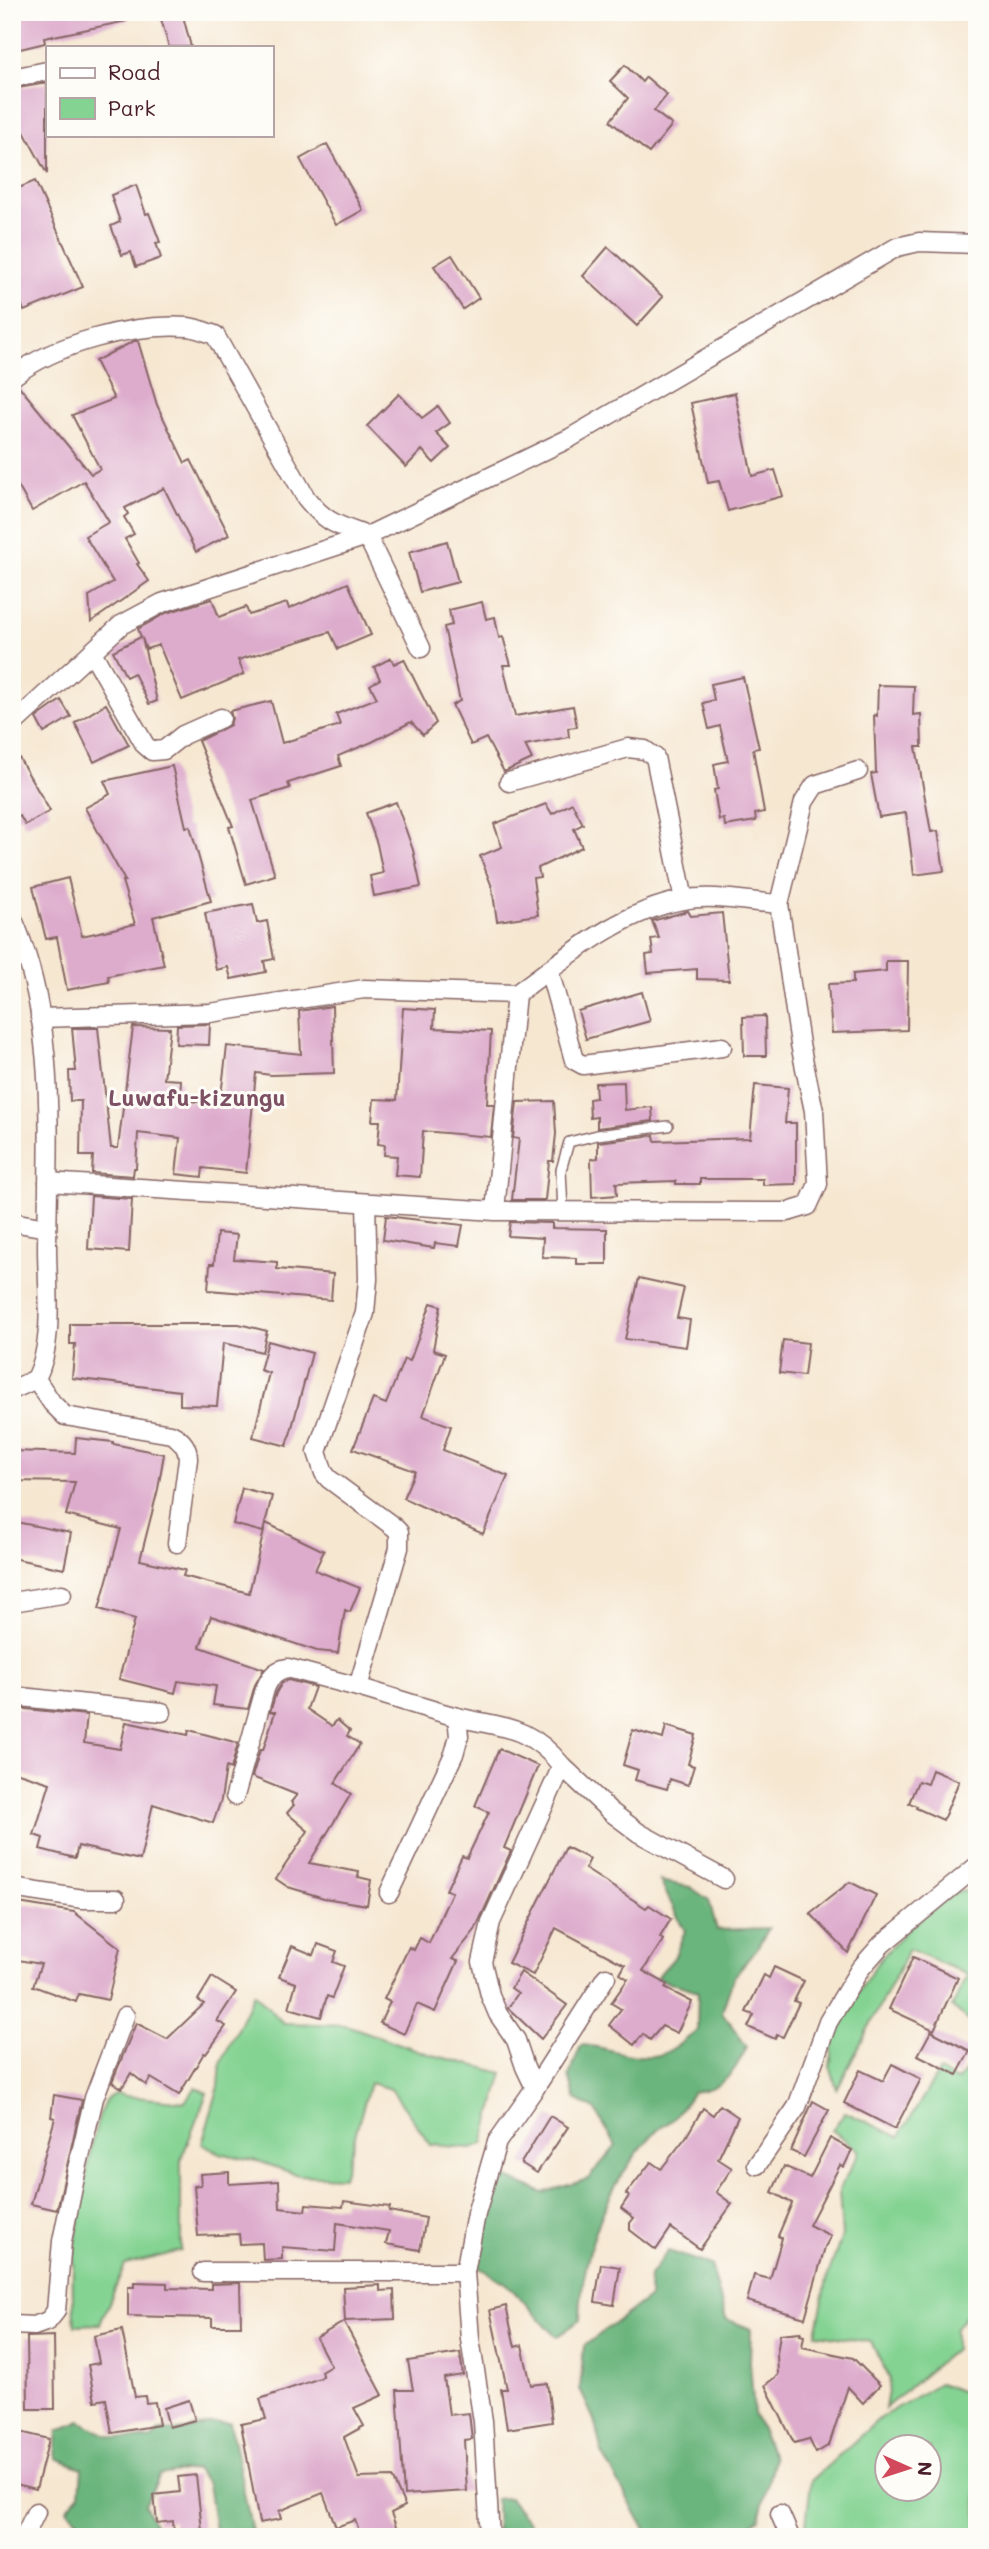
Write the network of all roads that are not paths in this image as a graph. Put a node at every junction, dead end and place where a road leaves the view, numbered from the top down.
1 (46, 71) edge
2 (12, 78) edge
3 (977, 244) edge
4 (12, 377) edge
5 (367, 536) junction
6 (421, 648) dead end
7 (92, 652) junction
8 (221, 719) dead end
9 (12, 725) edge
10 (858, 771) dead end
11 (509, 782) dead end
12 (684, 900) junction
13 (779, 904) junction
14 (12, 917) edge
15 (549, 970) junction
16 (516, 993) junction
17 (40, 1018) junction
18 (722, 1047) dead end
19 (668, 1126) dead end
20 (48, 1182) junction
21 (366, 1203) junction
22 (495, 1210) junction
23 (563, 1211) junction
24 (12, 1222) edge
25 (47, 1228) junction
26 (36, 1379) junction
27 (12, 1390) edge
28 (177, 1543) dead end
29 (62, 1594) dead end
30 (12, 1602) edge
31 (358, 1687) junction
32 (12, 1696) edge
33 (162, 1712) dead end
34 (457, 1717) junction
35 (562, 1766) junction
36 (235, 1796) dead end
37 (977, 1866) edge
38 (724, 1879) dead end
39 (12, 1888) edge
40 (389, 1893) dead end
41 (116, 1899) dead end
42 (606, 1978) dead end
43 (125, 2016) dead end
44 (536, 2088) junction
45 (757, 2165) dead end
46 (203, 2272) dead end
47 (465, 2272) junction
48 (12, 2325) edge
49 (36, 2512) dead end
50 (780, 2514) dead end
51 (24, 2537) edge
52 (490, 2537) edge
53 (790, 2537) edge

1 - 2 street
3 - 5 street
4 - 5 street
5 - 6 street
5 - 7 street
7 - 8 street
7 - 9 street
10 - 13 street
11 - 12 street
12 - 13 street
12 - 15 street
13 - 23 street
14 - 17 street
15 - 16 street
15 - 18 street
16 - 17 street
16 - 22 street
17 - 20 street
19 - 23 lane
20 - 21 street
20 - 25 street
21 - 22 street
21 - 31 street
22 - 23 street
24 - 25 street
25 - 26 street
26 - 27 street
26 - 28 street
29 - 30 street
31 - 34 street
31 - 36 street
32 - 33 street
34 - 35 street
34 - 40 street
35 - 38 street
35 - 44 street
37 - 45 street
39 - 41 street
42 - 44 street
43 - 48 street
44 - 47 street
46 - 47 street
47 - 52 street
49 - 51 street
50 - 53 street

